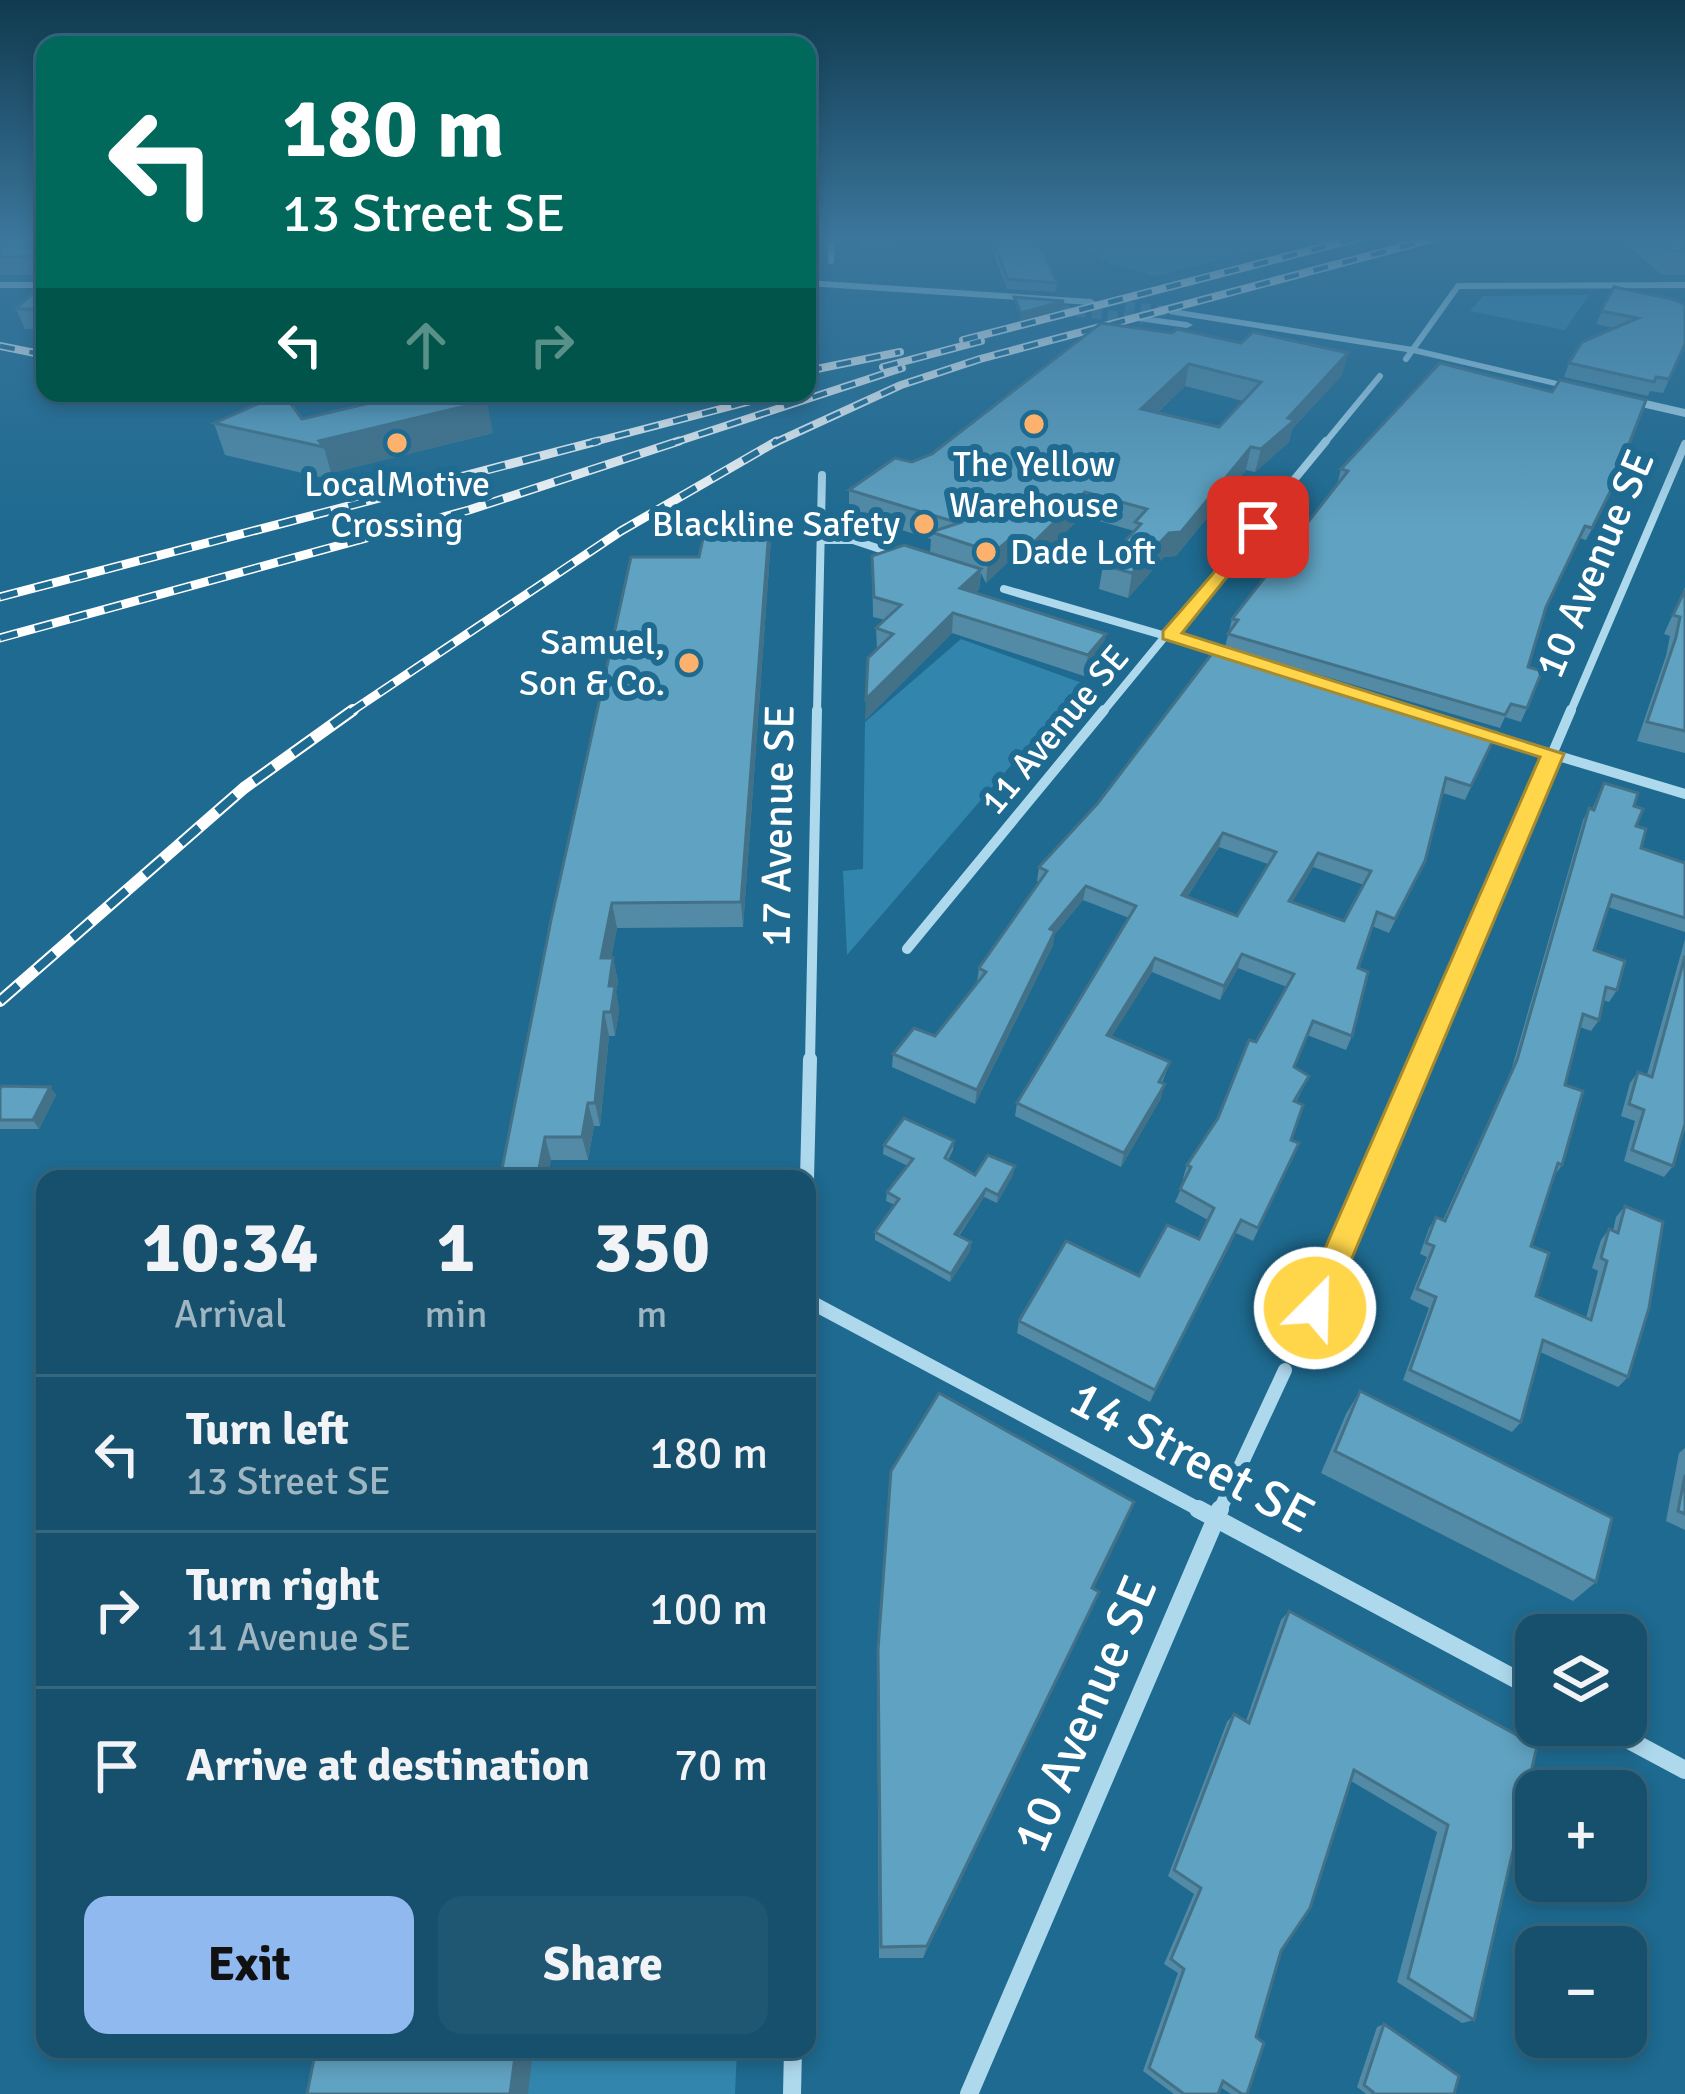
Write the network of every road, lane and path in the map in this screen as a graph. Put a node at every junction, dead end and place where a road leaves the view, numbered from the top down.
1 (1240, 333) edge
2 (1287, 333) edge
3 (1425, 333) edge
4 (1410, 355) junction
5 (1380, 376) dead end
6 (1685, 413) edge
7 (1685, 445) edge
8 (822, 476) dead end
9 (821, 540) junction
10 (916, 560) edge
11 (1004, 589) dead end
12 (1170, 635) junction
13 (1240, 658) edge
14 (1463, 727) edge
15 (1553, 754) junction
16 (1685, 794) edge
17 (907, 949) dead end
18 (806, 1170) edge
19 (816, 1305) edge
20 (1315, 1308) dead end
21 (1285, 1370) dead end
22 (1216, 1516) junction
23 (1515, 1679) edge
24 (1640, 1746) edge
25 (1685, 1770) edge
26 (793, 2058) edge
27 (792, 2094) edge
28 (969, 2094) edge

1 - 4 street
2 - 4 street
3 - 4 street
4 - 6 street
5 - 12 street, 11 Avenue SE
7 - 15 street, 10 Avenue SE
8 - 9 street, 17 Avenue SE
9 - 10 street
9 - 18 street, 17 Avenue SE
11 - 12 street
12 - 13 street
12 - 17 street, 11 Avenue SE
14 - 15 street
15 - 16 street
15 - 20 street, 10 Avenue SE
19 - 22 street, 14 Street SE
21 - 22 street, 10 Avenue SE
22 - 23 street, 14 Street SE
22 - 28 street, 10 Avenue SE
24 - 25 street
26 - 27 street

